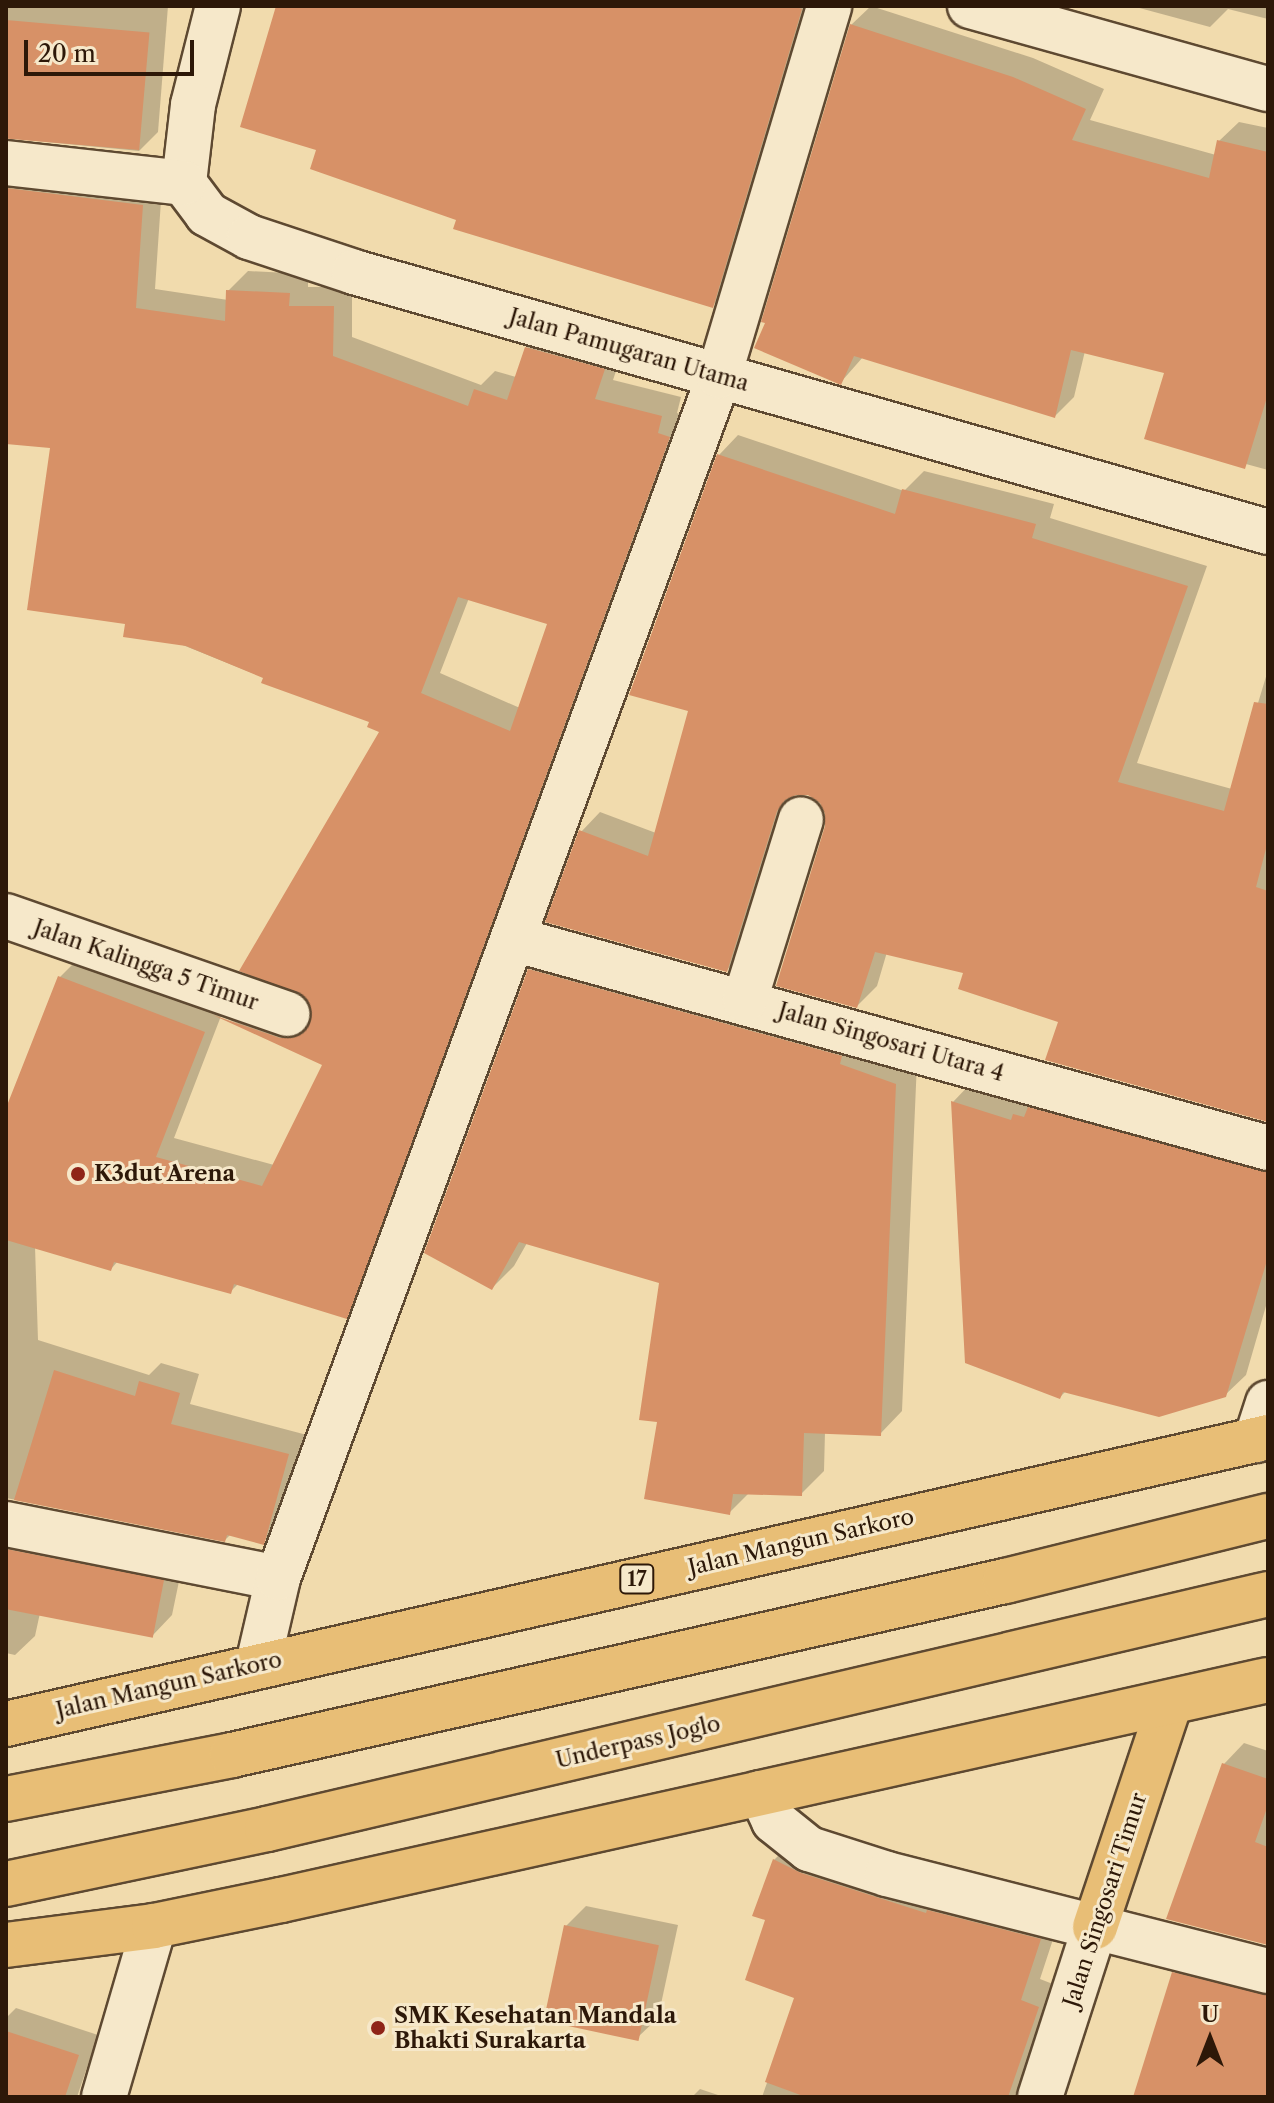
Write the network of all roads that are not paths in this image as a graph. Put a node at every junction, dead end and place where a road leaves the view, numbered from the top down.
1 (218, 6) edge
2 (829, 6) edge
3 (970, 6) edge
4 (1268, 89) edge
5 (6, 163) edge
6 (184, 183) junction
7 (719, 376) junction
8 (1268, 532) edge
9 (801, 819) dead end
10 (6, 916) edge
11 (513, 939) junction
12 (745, 1000) junction
13 (287, 1014) dead end
14 (1268, 1148) edge
15 (1264, 1427) edge
16 (1268, 1516) edge
17 (6, 1524) edge
18 (278, 1578) junction
19 (1268, 1594) edge
20 (258, 1664) junction
21 (1268, 1680) edge
22 (1170, 1703) junction
23 (6, 1724) edge
24 (761, 1793) junction
25 (6, 1799) edge
26 (6, 1884) edge
27 (154, 1926) junction
28 (1095, 1927) junction
29 (6, 1945) edge
30 (1268, 1971) edge
31 (104, 2097) edge
32 (1040, 2097) edge

1 - 6 street
2 - 7 street
3 - 4 street
5 - 6 street
6 - 7 street, Jalan Pamugaran Utama
7 - 8 street, Jalan Pamugaran Utama
7 - 11 street
9 - 12 street
10 - 13 street, Jalan Kalingga 5 Timur
11 - 12 street, Jalan Singosari Utara 4
11 - 18 street
12 - 14 street, Jalan Singosari Utara 4
15 - 20 main road, Jalan Mangun Sarkoro / 17
16 - 25 main road
17 - 18 street
18 - 20 street
19 - 26 main road, Underpass Joglo
20 - 23 main road, Jalan Mangun Sarkoro / 17
21 - 22 main road
22 - 24 main road
22 - 28 main road, Jalan Singosari Timur
24 - 27 main road
24 - 28 street
27 - 29 main road
27 - 31 street
28 - 30 street
28 - 32 street, Jalan Singosari Timur

